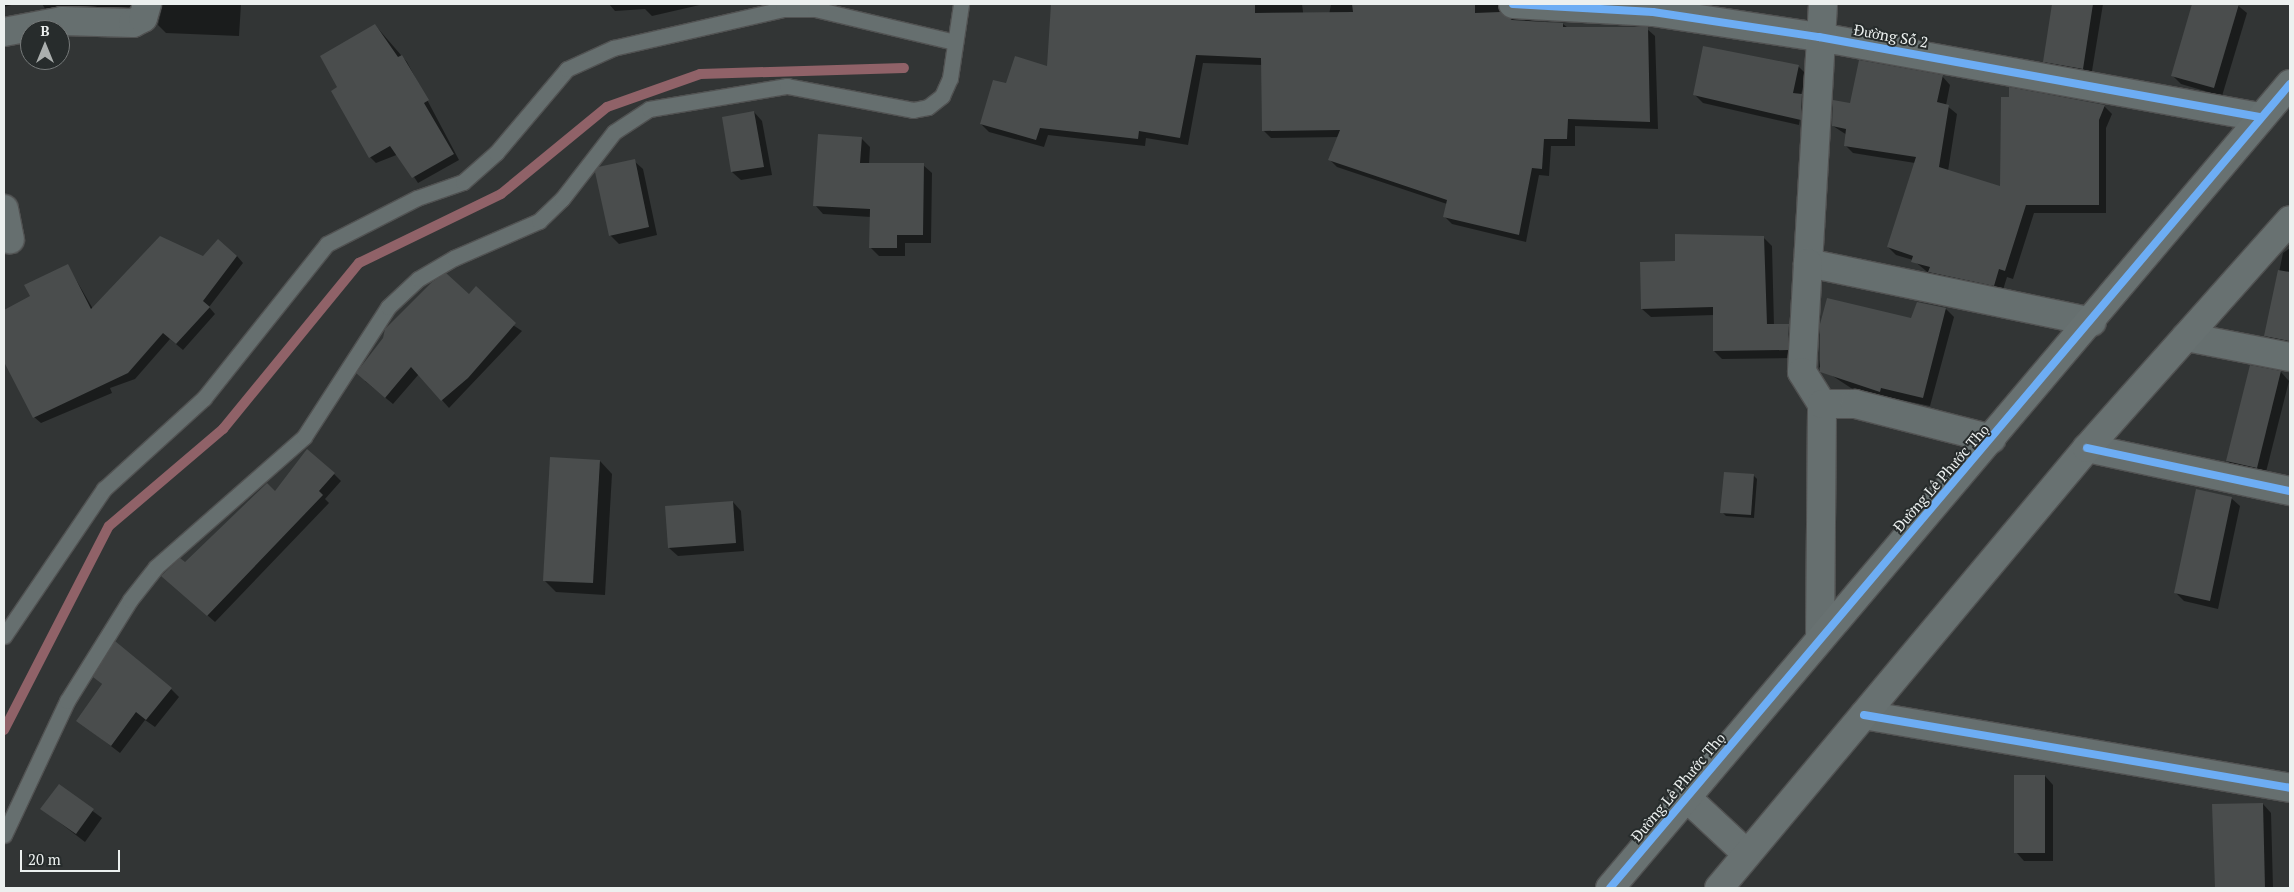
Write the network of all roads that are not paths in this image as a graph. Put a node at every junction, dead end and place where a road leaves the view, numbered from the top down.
1 (147, 4) edge
2 (960, 4) edge
3 (1513, 4) edge
4 (1823, 4) edge
5 (4, 32) edge
6 (1819, 37) junction
7 (955, 42) junction
8 (2290, 84) edge
9 (2261, 117) junction
10 (4, 209) edge
11 (2290, 220) edge
12 (10, 239) dead end
13 (1808, 263) junction
14 (2092, 322) junction
15 (2186, 337) junction
16 (2290, 357) edge
17 (1822, 404) junction
18 (1992, 439) junction
19 (2087, 448) junction
20 (2290, 491) edge
21 (4, 636) edge
22 (1820, 639) junction
23 (1864, 715) junction
24 (2290, 788) edge
25 (1687, 798) junction
26 (4, 835) edge
27 (1747, 854) junction
28 (1610, 888) edge
29 (1719, 888) edge

1 - 5 street
2 - 7 lane
3 - 6 street, Đường Số 2
4 - 6 street
6 - 9 street, Đường Số 2
6 - 13 street
7 - 21 lane
7 - 26 lane
8 - 9 street, Đường Lê Phước Thọ
9 - 14 street, Đường Lê Phước Thọ
10 - 12 street
11 - 15 street
13 - 14 street
13 - 17 street
14 - 18 street, Đường Lê Phước Thọ
15 - 16 street
15 - 19 street
17 - 18 street
17 - 22 street
18 - 22 street, Đường Lê Phước Thọ
19 - 20 street
19 - 23 street
22 - 25 street, Đường Lê Phước Thọ
23 - 24 street
23 - 27 street
25 - 27 street
25 - 28 street, Đường Lê Phước Thọ
27 - 29 street

